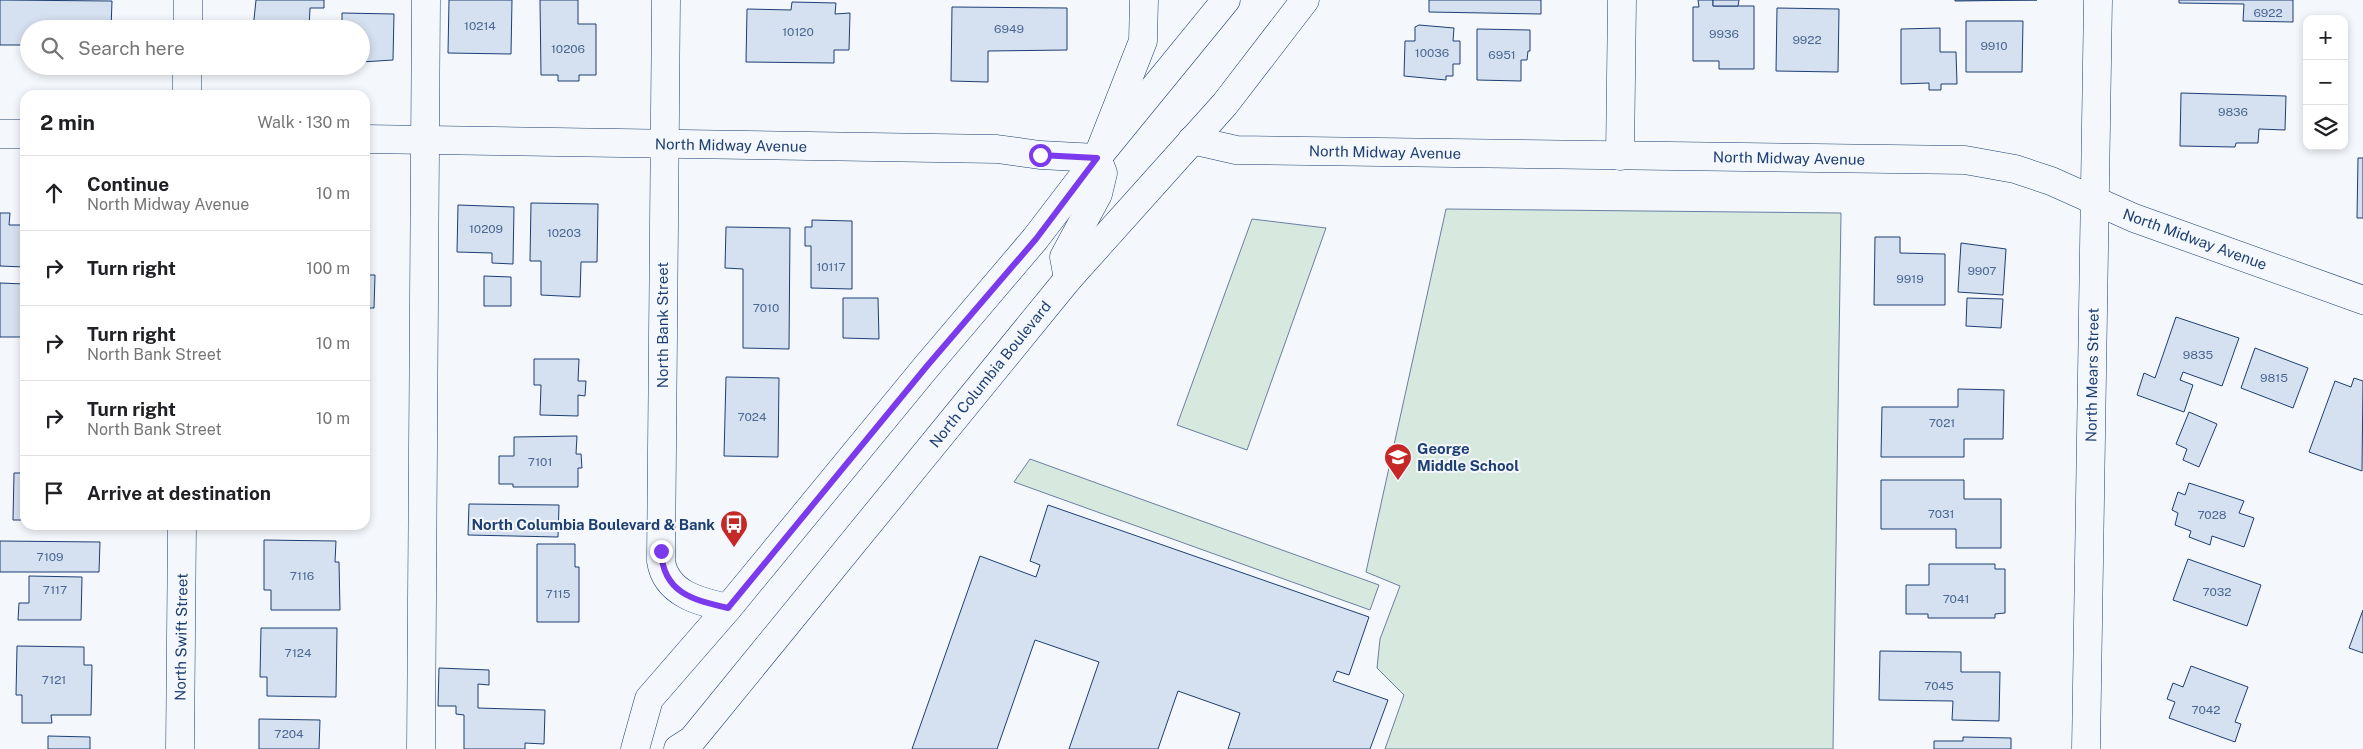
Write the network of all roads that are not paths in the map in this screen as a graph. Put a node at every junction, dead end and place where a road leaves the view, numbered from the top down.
1 (188, 0) edge
2 (426, 0) edge
3 (666, 0) edge
4 (1144, 0) edge
5 (1226, 0) edge
6 (1305, 0) edge
7 (1622, 0) edge
8 (2098, 0) edge
9 (188, 20) edge
10 (187, 75) edge
11 (187, 90) edge
12 (0, 134) edge
13 (20, 134) edge
14 (370, 139) edge
15 (423, 140) junction
16 (1192, 140) junction
17 (664, 144) junction
18 (1620, 156) junction
19 (1097, 158) junction
20 (2094, 201) junction
21 (1068, 279) junction
22 (2363, 300) edge
23 (182, 530) edge
24 (728, 608) junction
25 (180, 749) edge
26 (421, 749) edge
27 (635, 749) edge
28 (678, 749) edge
29 (2086, 749) edge

1 - 9 street
2 - 15 street
3 - 17 street, North Bank Street
4 - 19 street
5 - 19 street
6 - 16 street, North Columbia Boulevard
7 - 18 street
8 - 20 street, North Mears Street
10 - 11 street
12 - 13 street
14 - 15 street, North Midway Avenue
15 - 17 street, North Midway Avenue
15 - 26 street
16 - 18 street, North Midway Avenue
16 - 21 street, North Columbia Boulevard
17 - 19 street, North Midway Avenue
17 - 24 street, North Bank Street
18 - 20 street, North Midway Avenue
19 - 21 street
19 - 24 street
20 - 22 street, North Midway Avenue
20 - 29 street, North Mears Street
21 - 28 street, North Columbia Boulevard
23 - 25 street, North Swift Street
24 - 27 street

